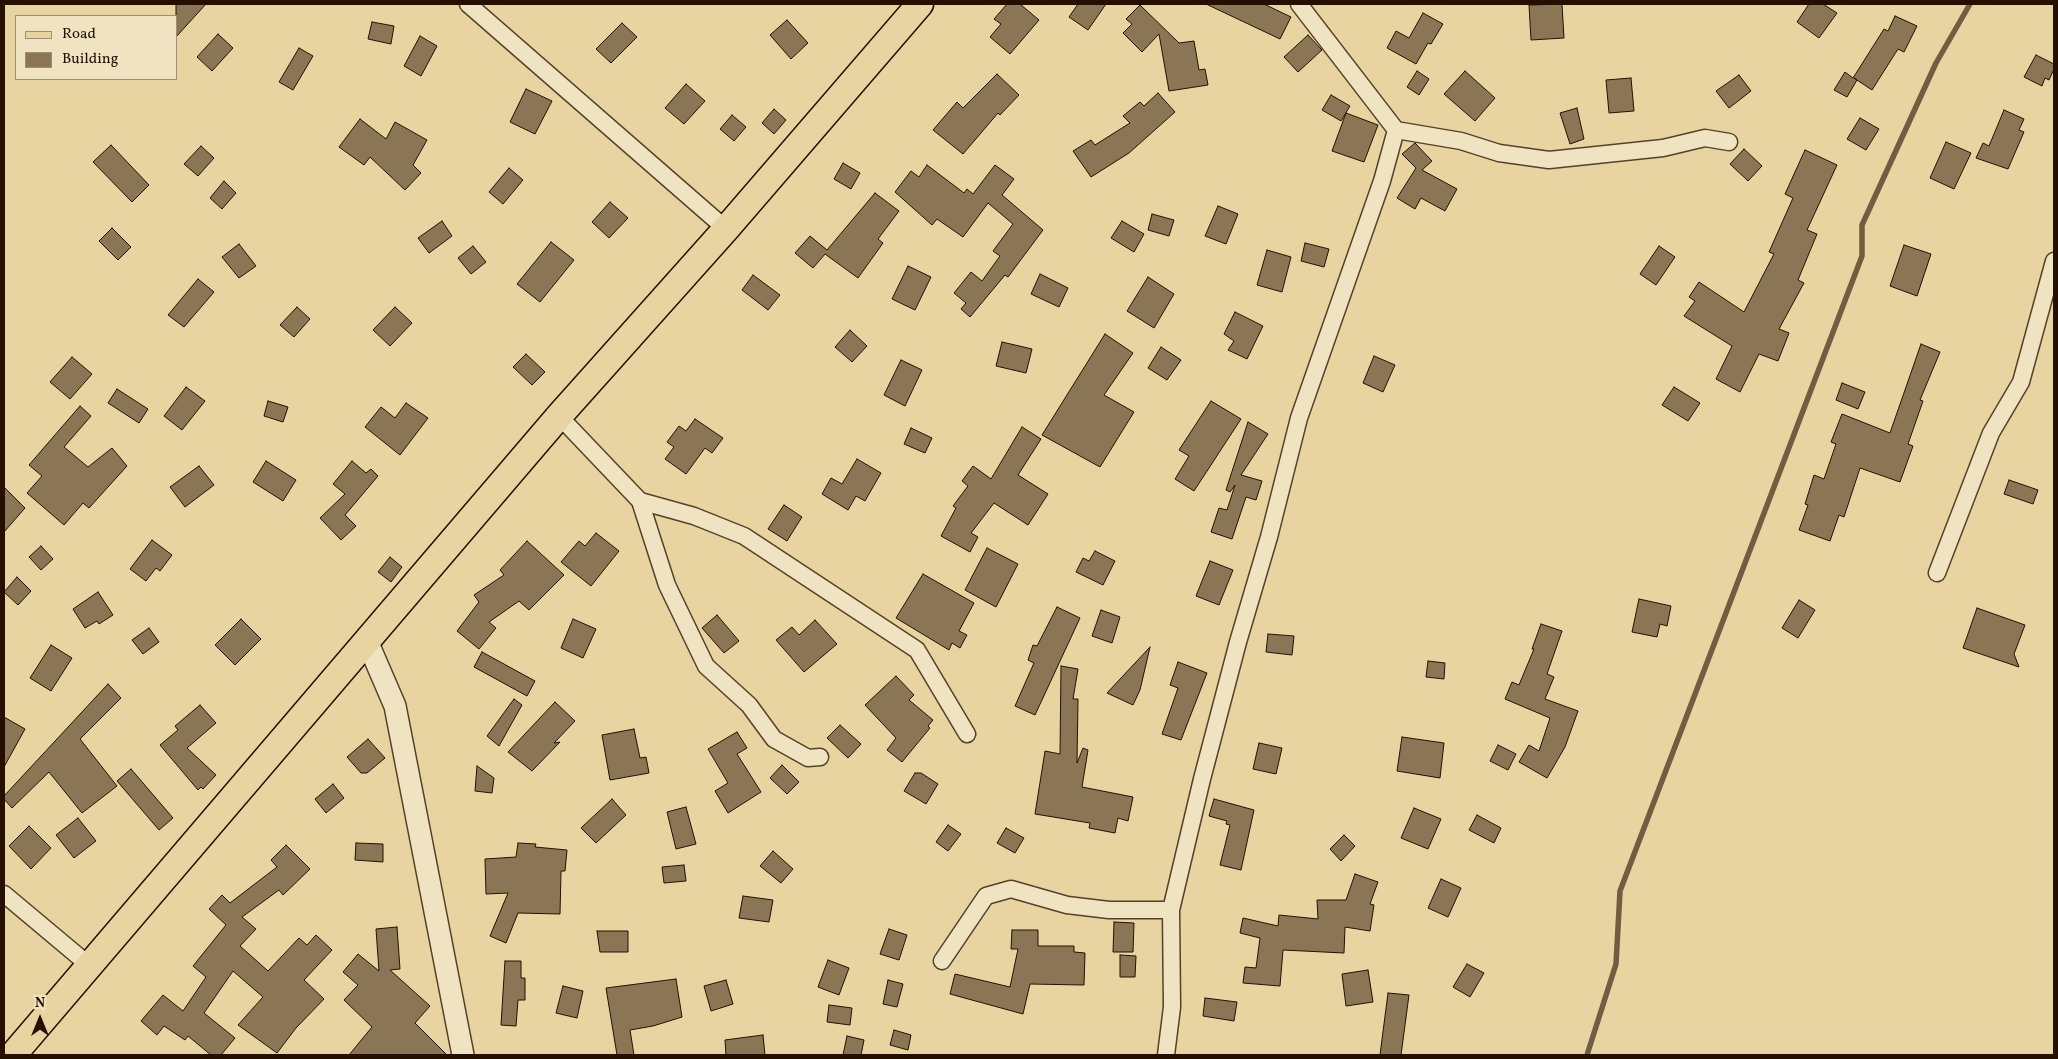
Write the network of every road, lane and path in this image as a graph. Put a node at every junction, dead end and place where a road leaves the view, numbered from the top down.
1 (468, 4) edge
2 (920, 4) edge
3 (1299, 4) edge
4 (1396, 130) junction
5 (1729, 142) dead end
6 (726, 229) junction
7 (2054, 261) edge
8 (559, 416) junction
9 (640, 501) junction
10 (1936, 573) dead end
11 (367, 642) junction
12 (967, 734) dead end
13 (820, 757) dead end
14 (4, 894) edge
15 (1171, 910) junction
16 (942, 961) dead end
17 (90, 966) junction
18 (13, 1055) edge
19 (463, 1055) edge
20 (1166, 1055) edge

1 - 6 street
2 - 6 main road
3 - 4 street
4 - 5 street
4 - 15 street
6 - 8 main road
7 - 10 street
8 - 9 street
8 - 11 main road
9 - 12 street
9 - 13 street
11 - 17 main road
11 - 19 street
14 - 17 street
15 - 16 street
15 - 20 street
17 - 18 main road

